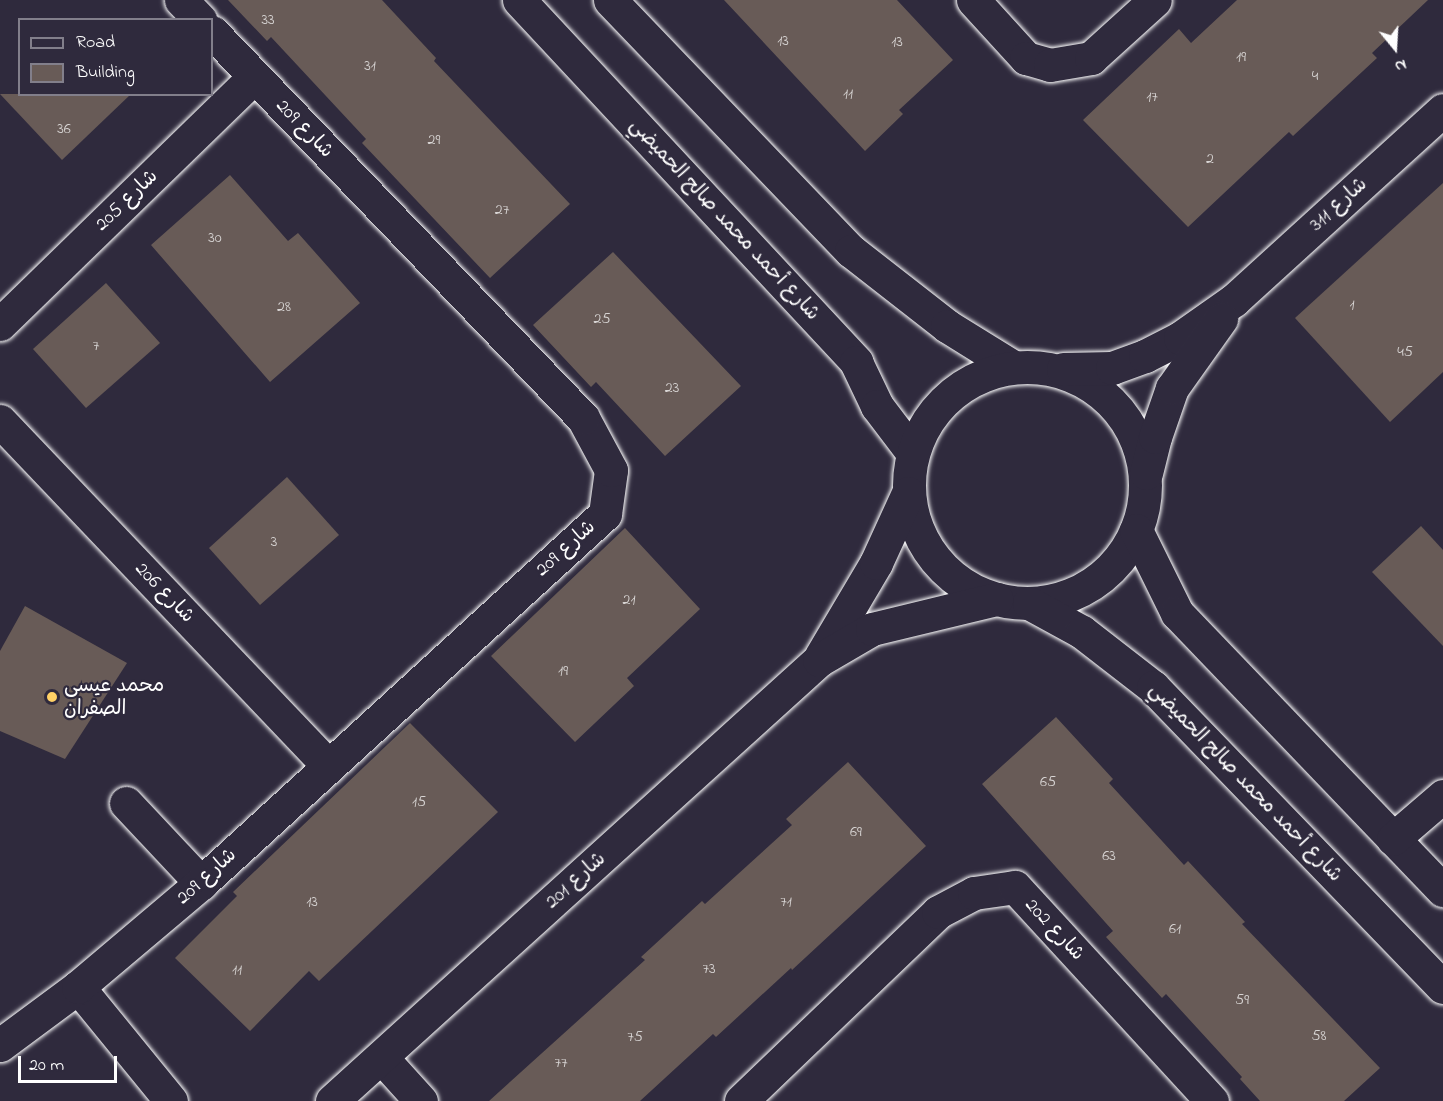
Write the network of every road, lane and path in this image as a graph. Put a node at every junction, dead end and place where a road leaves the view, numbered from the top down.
1 (181, 0) edge
2 (519, 0) edge
3 (610, 0) edge
4 (973, 0) edge
5 (1155, 0) edge
6 (198, 18) edge
7 (213, 33) edge
8 (255, 77) junction
9 (1443, 110) edge
10 (1234, 300) junction
11 (0, 324) edge
12 (1014, 367) junction
13 (1055, 369) junction
14 (0, 421) edge
15 (912, 452) junction
16 (1145, 475) junction
17 (908, 494) junction
18 (1136, 530) junction
19 (996, 599) junction
20 (1029, 603) junction
21 (819, 660) junction
22 (328, 766) junction
23 (1443, 796) edge
24 (126, 803) dead end
25 (1393, 839) junction
26 (201, 883) junction
27 (1443, 890) edge
28 (78, 987) junction
29 (1443, 987) edge
30 (0, 1046) edge
31 (382, 1058) junction
32 (171, 1101) edge
33 (332, 1101) edge
34 (422, 1101) edge
35 (741, 1101) edge
36 (1212, 1101) edge

1 - 6 street
2 - 15 street, شارع أحمد محمد صالح الحميضي
3 - 12 street
4 - 5 street
7 - 8 street, شارع 209
8 - 11 street, شارع 205
8 - 22 street, شارع 209
9 - 10 street, شارع 311
10 - 13 street, شارع 311
10 - 16 street, شارع 311
12 - 13 street, شارع 311
12 - 15 street
13 - 16 street
14 - 22 street, شارع 206
15 - 17 street
16 - 18 street, شارع 311
17 - 19 street
17 - 21 street, شارع 201
18 - 20 street
18 - 25 street
19 - 20 street
19 - 21 street, شارع 201
20 - 29 street, شارع أحمد محمد صالح الحميضي
21 - 31 street, شارع 201
22 - 26 street, شارع 209
23 - 25 street
24 - 26 street
25 - 27 street
26 - 28 street, شارع 209
28 - 30 street, شارع 209
28 - 32 street
31 - 33 street, شارع 201
31 - 34 street
35 - 36 street, شارع 202

